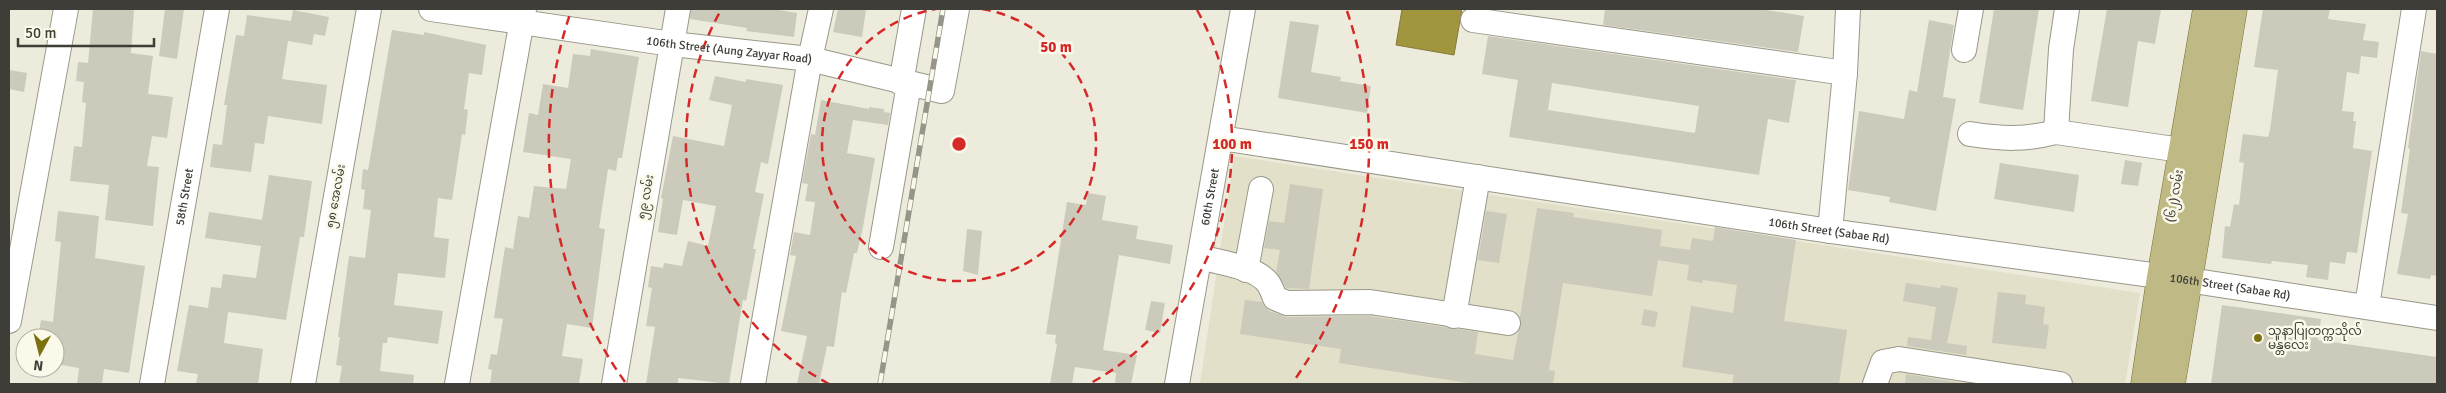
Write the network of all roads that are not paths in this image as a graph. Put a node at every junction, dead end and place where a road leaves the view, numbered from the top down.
1 (66, 9) edge
2 (217, 9) edge
3 (369, 9) edge
4 (431, 9) edge
5 (678, 9) edge
6 (821, 9) edge
7 (914, 9) edge
8 (957, 9) edge
9 (1244, 9) edge
10 (1848, 9) edge
11 (1971, 9) edge
12 (2067, 9) edge
13 (2207, 9) edge
14 (2232, 9) edge
15 (2414, 9) edge
16 (523, 16) edge
17 (1473, 20) dead end
18 (672, 44) junction
19 (1964, 50) dead end
20 (810, 59) junction
21 (1845, 73) junction
22 (905, 83) junction
23 (2056, 132) junction
24 (1970, 134) dead end
25 (1221, 138) junction
26 (2195, 152) junction
27 (1478, 177) junction
28 (1261, 189) dead end
29 (1830, 231) junction
30 (882, 247) dead end
31 (1200, 257) junction
32 (1246, 270) junction
33 (2161, 277) junction
34 (2188, 280) junction
35 (2367, 306) junction
36 (1454, 316) junction
37 (2437, 318) edge
38 (9, 321) edge
39 (1508, 323) dead end
40 (2022, 381) edge
41 (152, 384) edge
42 (303, 384) edge
43 (457, 384) edge
44 (614, 384) edge
45 (753, 384) edge
46 (1177, 384) edge
47 (1875, 384) edge
48 (2060, 384) edge
49 (2145, 384) edge
50 (2171, 384) edge

1 - 38 street
2 - 41 street, 58th Street
3 - 42 street, ၅၈ အေလမ်း
4 - 16 street, 106th Street (Aung Zayyar Road)
5 - 18 street, ၅၉ လမ်း
6 - 20 street
7 - 22 street
8 - 22 street, 106th Street (Aung Zayyar Road)
9 - 25 street, 60th Street
10 - 21 street
11 - 19 street
12 - 23 street
13 - 26 main road, (၆၂) လမ်း
14 - 26 main road, (၆၂) လမ်း
15 - 35 street
16 - 18 street, 106th Street (Aung Zayyar Road)
16 - 43 street
17 - 21 street
18 - 20 street, 106th Street (Aung Zayyar Road)
18 - 44 street, ၅၉ လမ်း
20 - 22 street, 106th Street (Aung Zayyar Road)
20 - 45 street
21 - 29 street
22 - 30 street
23 - 24 street
23 - 26 street
25 - 27 street, 106th Street (Sabae Rd)
25 - 31 street, 60th Street
26 - 33 main road, (၆၂) လမ်း
26 - 34 main road, (၆၂) လမ်း
27 - 29 street, 106th Street (Sabae Rd)
27 - 36 street
28 - 32 street
29 - 33 street, 106th Street (Sabae Rd)
31 - 32 street
31 - 46 street, 60th Street
32 - 36 street
33 - 34 street, 106th Street (Sabae Rd)
33 - 49 main road, (၆၂) လမ်း
34 - 35 street, 106th Street (Sabae Rd)
34 - 50 main road, (၆၂) လမ်း
35 - 37 street, 106th Street (Sabae Rd)
36 - 39 street
40 - 47 street
40 - 48 street

